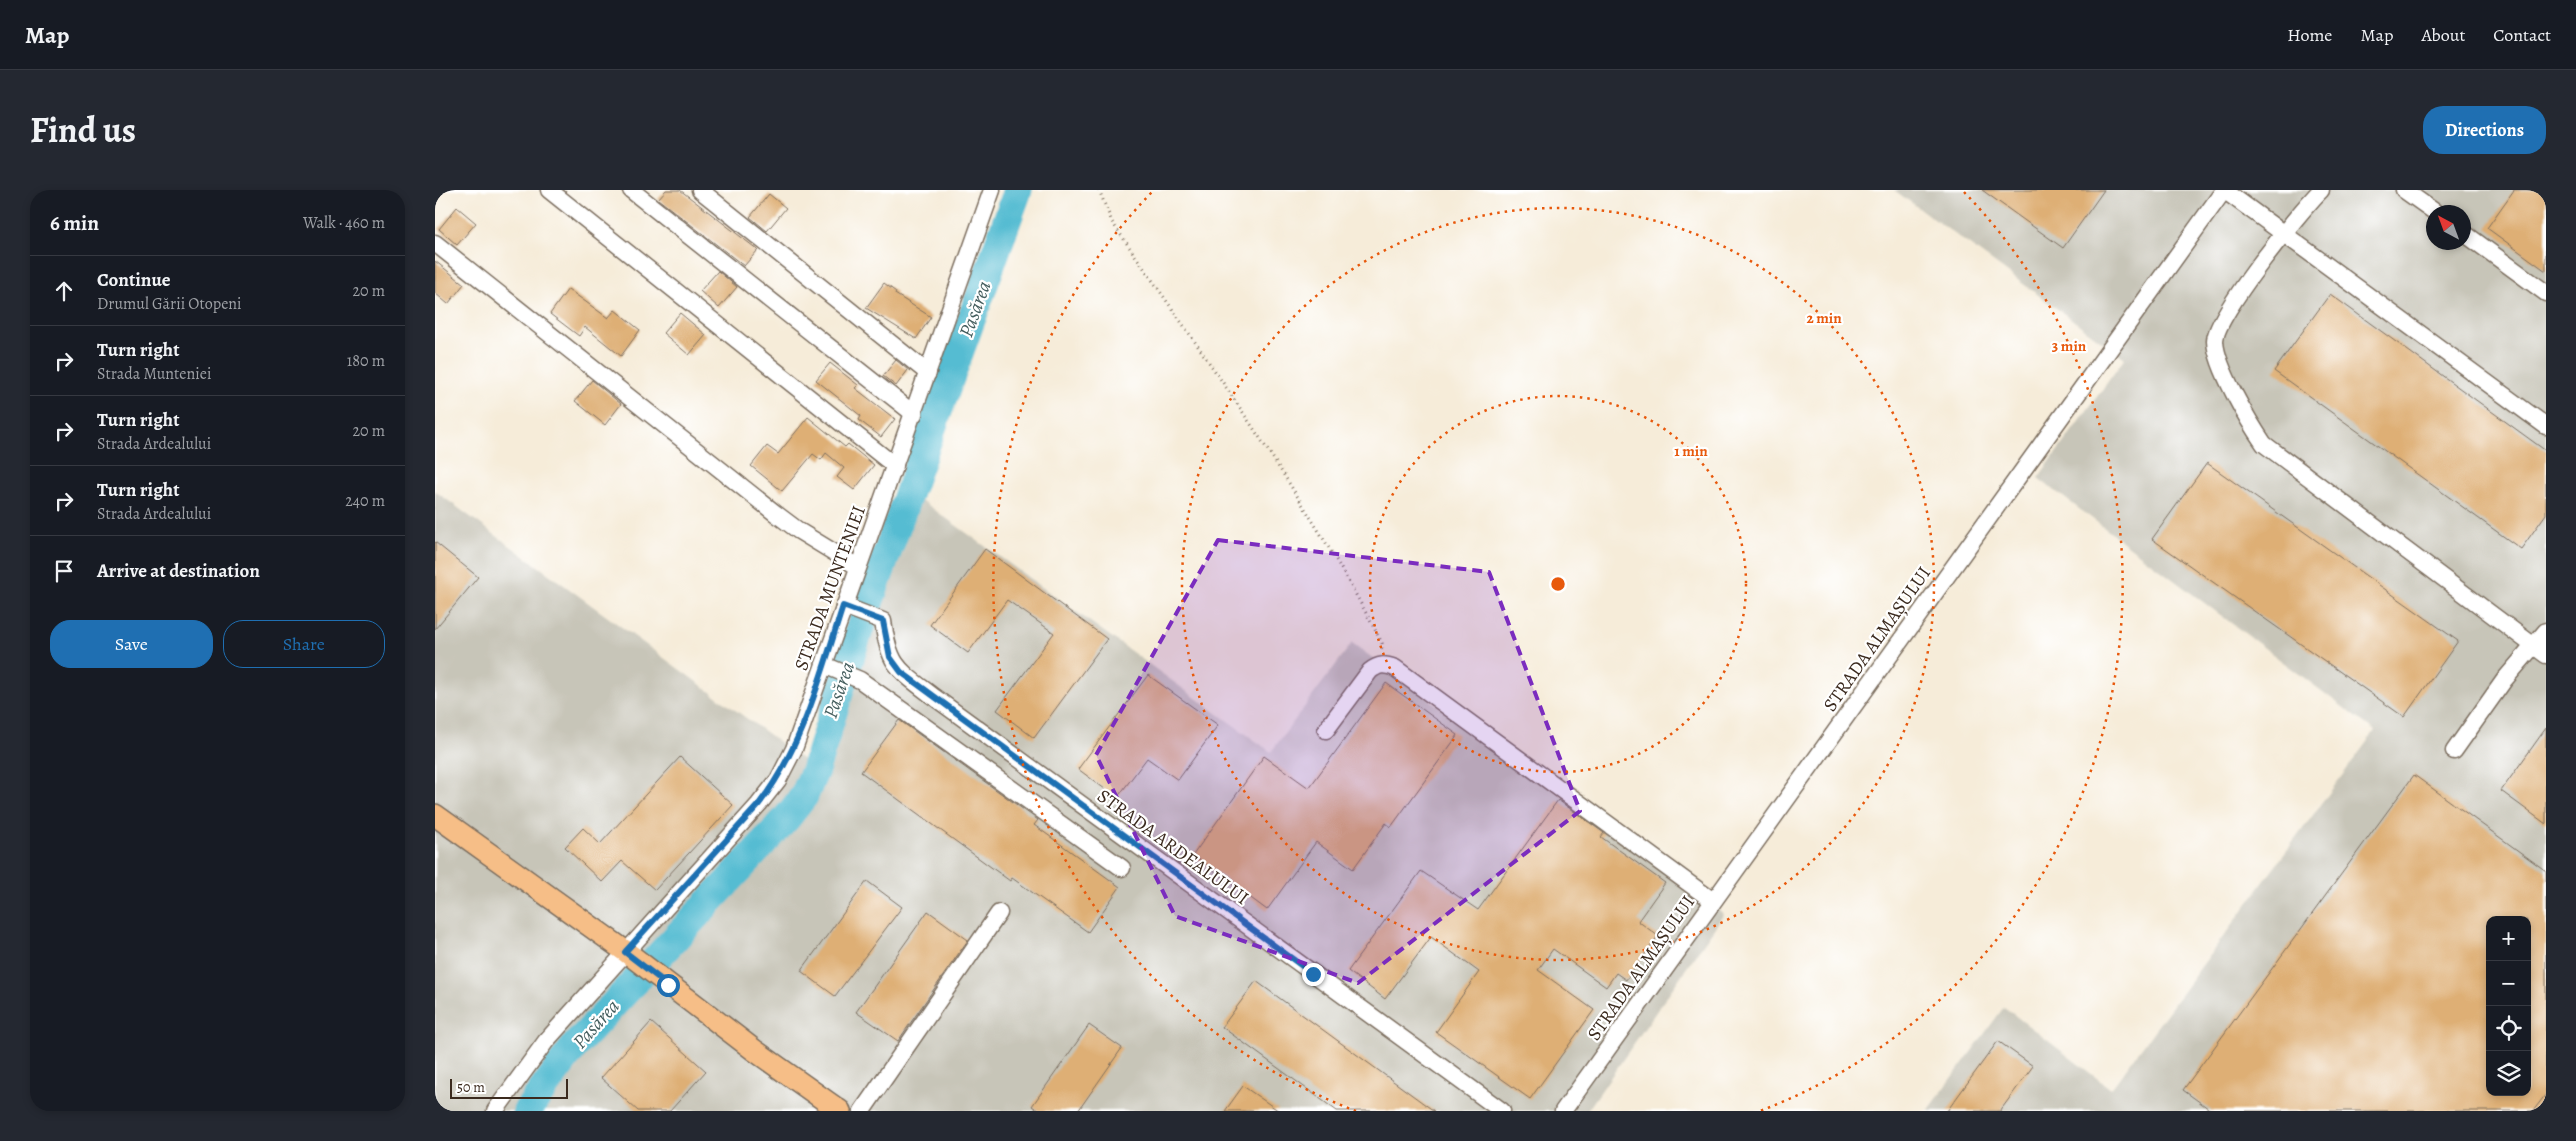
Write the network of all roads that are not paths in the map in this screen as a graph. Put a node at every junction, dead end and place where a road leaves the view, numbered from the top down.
1 (535, 190) edge
2 (549, 190) edge
3 (631, 190) edge
4 (700, 190) edge
5 (992, 190) edge
6 (2224, 190) edge
7 (2321, 190) edge
8 (2404, 190) edge
9 (2426, 206) edge
10 (2283, 234) junction
11 (2471, 239) edge
12 (435, 243) edge
13 (2546, 293) edge
14 (692, 305) junction
15 (928, 373) junction
16 (914, 414) junction
17 (2546, 426) edge
18 (895, 466) junction
19 (858, 567) junction
20 (848, 608) junction
21 (2546, 631) edge
22 (2540, 651) edge
23 (830, 667) junction
24 (1326, 730) dead end
25 (2455, 751) dead end
26 (435, 815) edge
27 (1122, 868) dead end
28 (1713, 901) junction
29 (999, 913) dead end
30 (625, 952) junction
31 (495, 1111) edge
32 (840, 1111) edge
33 (862, 1111) edge
34 (1502, 1111) edge
35 (1563, 1111) edge

1 - 14 street
2 - 14 street
3 - 16 street
4 - 15 street
5 - 15 street, STRADA MUNTENIEI
6 - 10 street
6 - 28 street, STRADA ALMAȘULUI
7 - 10 street
8 - 9 street
10 - 17 street
10 - 22 street
11 - 13 street
12 - 19 street
14 - 18 street
15 - 16 street, STRADA MUNTENIEI
16 - 18 street, STRADA MUNTENIEI
18 - 19 street, STRADA MUNTENIEI
19 - 20 street, STRADA MUNTENIEI
20 - 23 street, STRADA MUNTENIEI
20 - 34 street, STRADA ARDEALULUI
21 - 22 street
22 - 25 street
23 - 27 street
23 - 30 street, STRADA MUNTENIEI
24 - 28 street
26 - 30 main road
28 - 35 street, STRADA ALMAȘULUI
29 - 33 street
30 - 31 street, STRADA MUNTENIEI
30 - 32 main road

